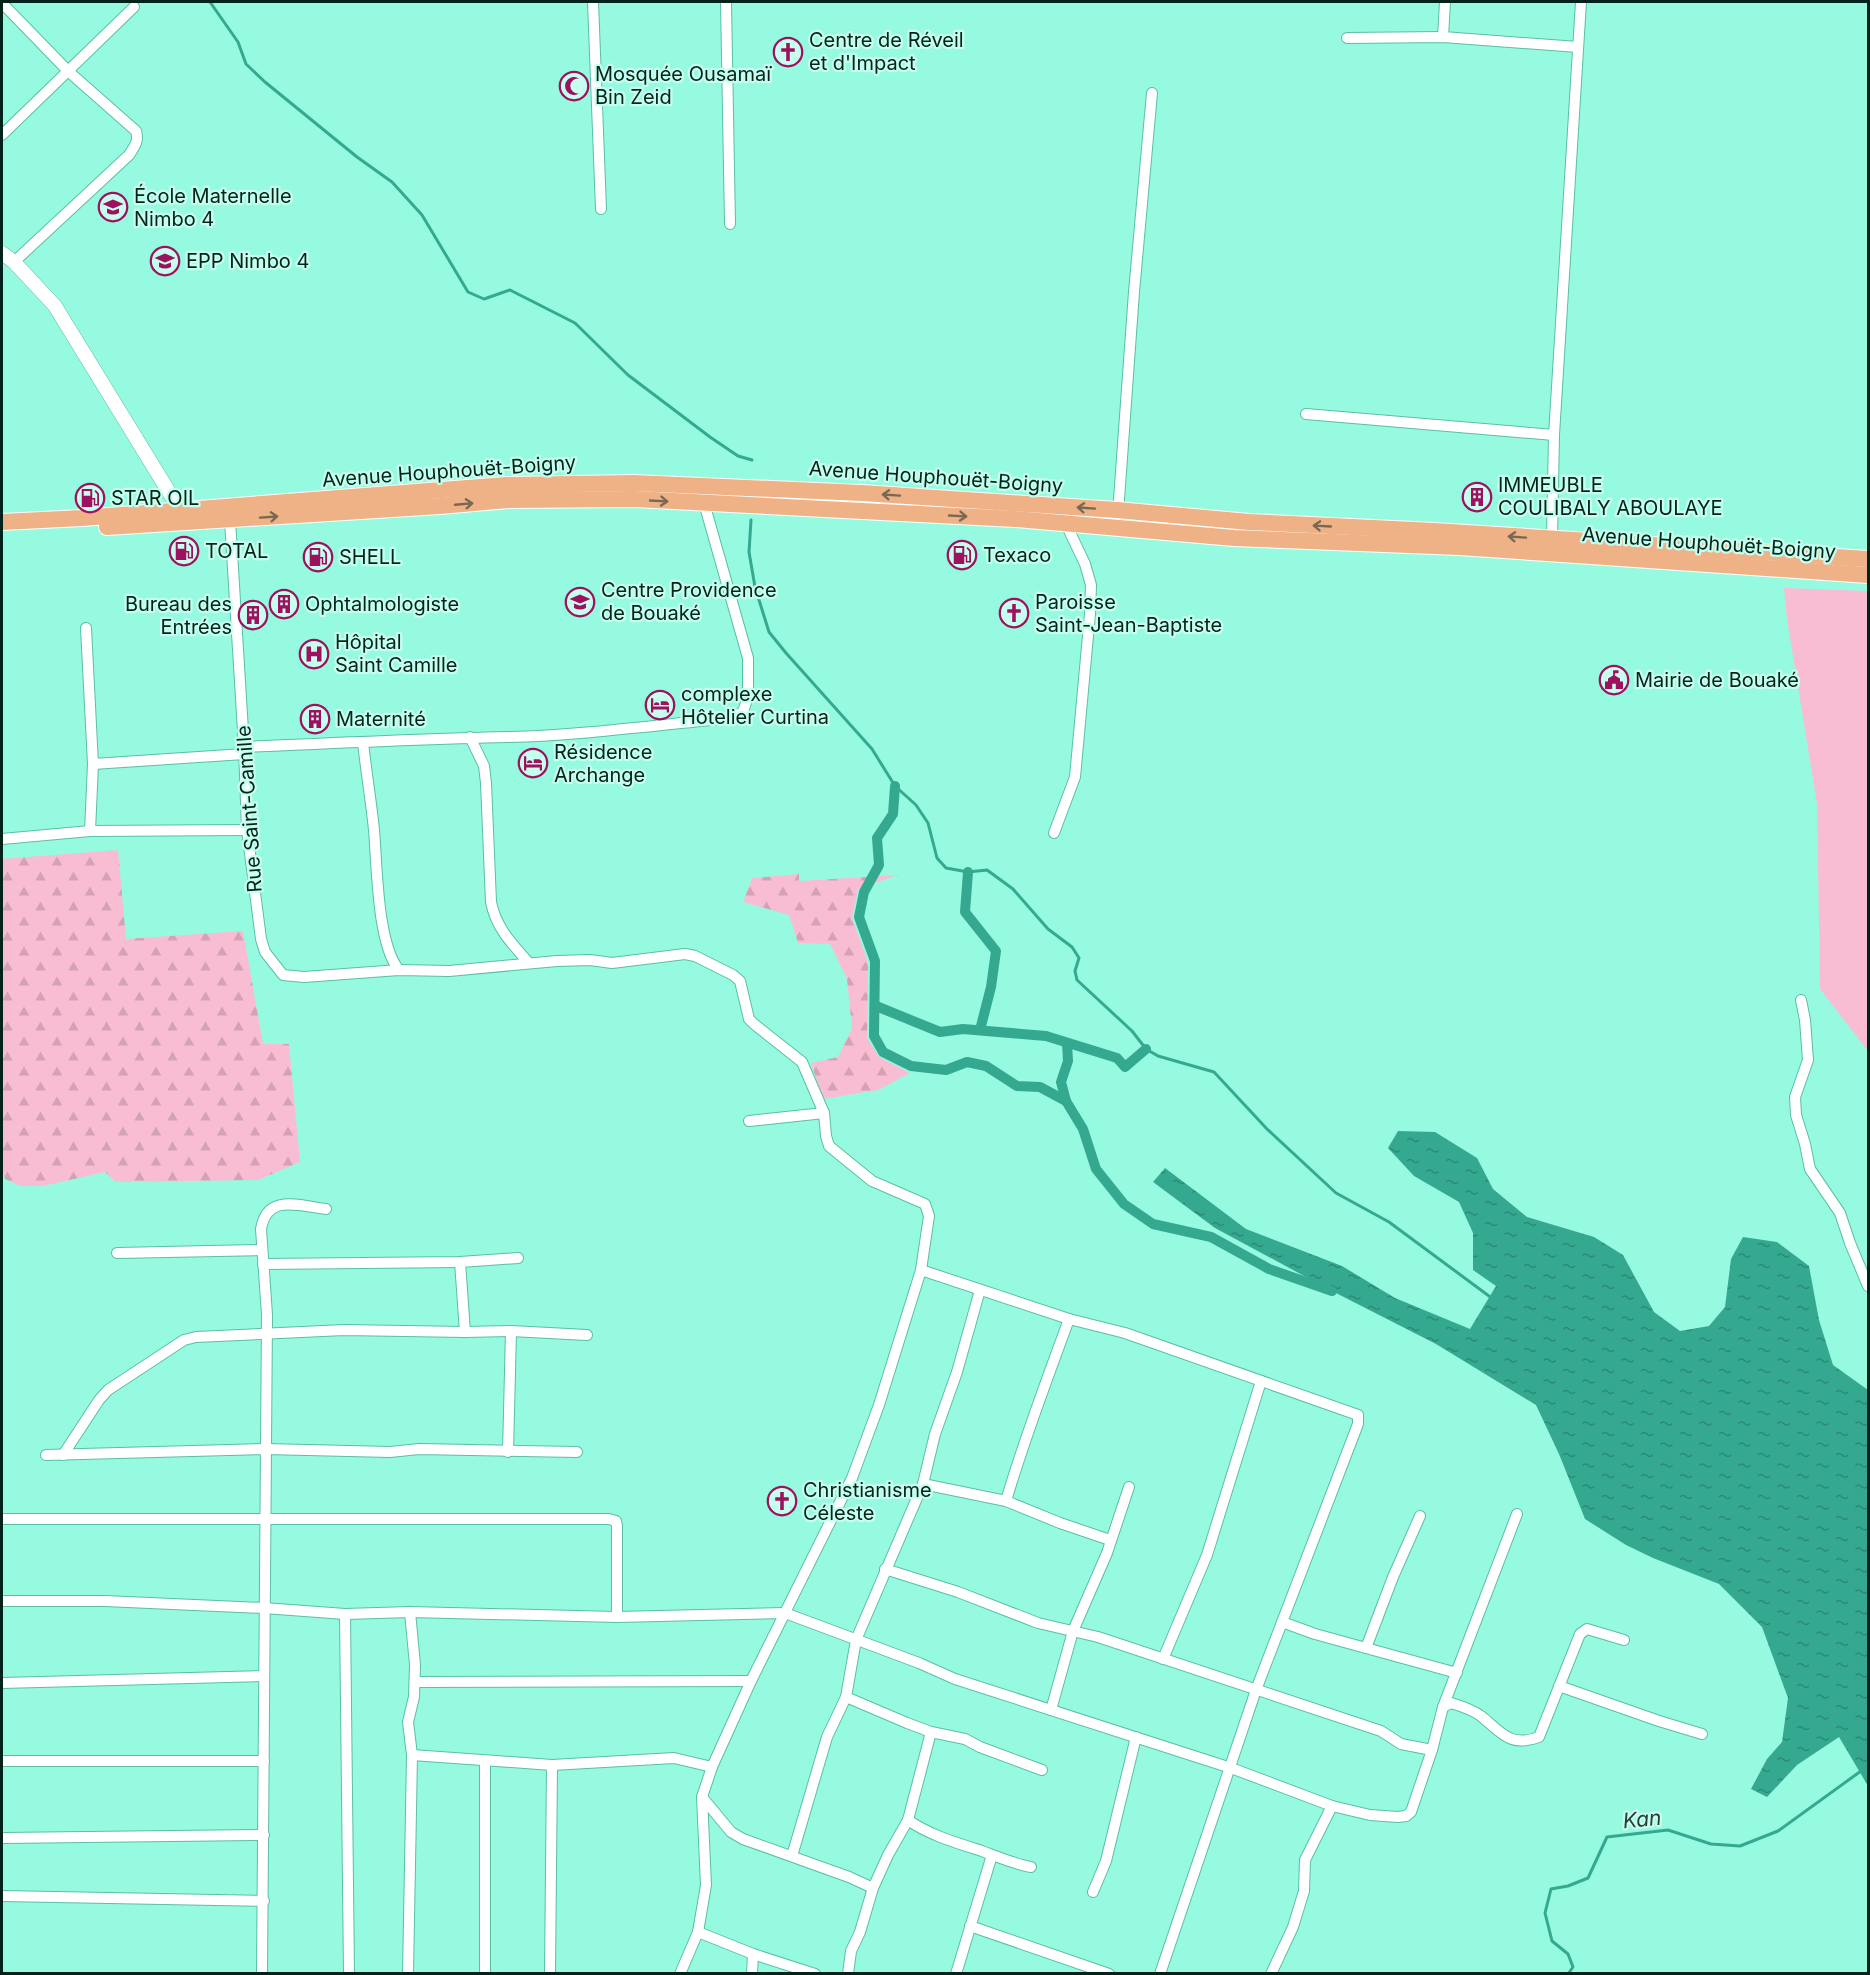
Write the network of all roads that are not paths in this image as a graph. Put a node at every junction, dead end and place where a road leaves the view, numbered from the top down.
1 (593, 2) edge
2 (726, 2) edge
3 (1445, 2) edge
4 (1581, 2) edge
5 (2, 3) edge
6 (134, 7) dead end
7 (1443, 37) junction
8 (1347, 38) dead end
9 (1578, 47) junction
10 (69, 70) junction
11 (1152, 93) dead end
12 (2, 135) edge
13 (602, 209) dead end
14 (730, 224) dead end
15 (2, 253) edge
16 (14, 262) junction
17 (1306, 414) dead end
18 (1554, 435) junction
19 (704, 503) junction
20 (1117, 510) junction
21 (183, 517) junction
22 (230, 520) junction
23 (2, 522) edge
24 (1066, 524) junction
25 (1117, 527) junction
26 (2, 534) edge
27 (1551, 539) junction
28 (1869, 559) edge
29 (1869, 575) edge
30 (86, 628) dead end
31 (470, 736) junction
32 (363, 742) junction
33 (244, 751) junction
34 (93, 764) junction
35 (247, 830) junction
36 (90, 831) junction
37 (1054, 834) dead end
38 (2, 839) edge
39 (529, 963) junction
40 (399, 970) junction
41 (1801, 1000) dead end
42 (824, 1113) junction
43 (749, 1121) dead end
44 (326, 1209) dead end
45 (262, 1250) junction
46 (117, 1253) dead end
47 (518, 1258) dead end
48 (460, 1262) junction
49 (263, 1264) junction
50 (921, 1270) junction
51 (1869, 1287) edge
52 (981, 1290) junction
53 (1069, 1319) junction
54 (511, 1331) junction
55 (465, 1332) junction
56 (265, 1334) junction
57 (587, 1335) dead end
58 (1261, 1381) junction
59 (266, 1449) junction
60 (508, 1452) junction
61 (577, 1452) dead end
62 (46, 1455) dead end
63 (63, 1455) junction
64 (923, 1484) junction
65 (1129, 1487) dead end
66 (1006, 1501) junction
67 (1517, 1514) dead end
68 (1420, 1516) dead end
69 (266, 1518) junction
70 (2, 1519) edge
71 (1110, 1540) junction
72 (885, 1569) junction
73 (2, 1601) edge
74 (264, 1608) junction
75 (410, 1612) junction
76 (785, 1613) junction
77 (345, 1614) junction
78 (617, 1617) junction
79 (1282, 1622) junction
80 (1073, 1631) junction
81 (856, 1640) junction
82 (1623, 1640) dead end
83 (1366, 1648) junction
84 (1163, 1659) junction
85 (1457, 1673) junction
86 (264, 1676) junction
87 (751, 1681) junction
88 (415, 1682) junction
89 (2, 1683) edge
90 (1559, 1686) junction
91 (1256, 1690) junction
92 (846, 1697) junction
93 (1443, 1707) junction
94 (1051, 1710) junction
95 (931, 1732) junction
96 (1702, 1734) dead end
97 (1136, 1737) junction
98 (1432, 1750) junction
99 (412, 1755) junction
100 (2, 1761) edge
101 (264, 1761) junction
102 (485, 1761) junction
103 (552, 1765) junction
104 (712, 1767) junction
105 (1231, 1768) junction
106 (1042, 1770) dead end
107 (702, 1797) junction
108 (1332, 1806) junction
109 (908, 1820) junction
110 (264, 1835) junction
111 (2, 1838) edge
112 (992, 1855) junction
113 (792, 1856) junction
114 (1031, 1867) dead end
115 (873, 1888) junction
116 (1093, 1892) dead end
117 (2, 1896) edge
118 (264, 1901) junction
119 (970, 1926) junction
120 (698, 1932) junction
121 (753, 1954) junction
122 (262, 1974) edge
123 (349, 1974) edge
124 (408, 1974) edge
125 (484, 1974) edge
126 (550, 1974) edge
127 (680, 1974) edge
128 (752, 1974) edge
129 (815, 1974) edge
130 (848, 1974) edge
131 (956, 1974) edge
132 (1109, 1974) edge
133 (1160, 1974) edge
134 (1271, 1974) edge

1 - 13 street
2 - 14 street
3 - 7 street
4 - 9 street
5 - 10 street
6 - 10 street
7 - 8 street
7 - 9 street
9 - 18 street
10 - 12 street
10 - 16 street
11 - 20 street
15 - 16 street
16 - 21 street
17 - 18 street
18 - 27 street
22 -> 19 highway, Avenue Houphouët-Boigny
19 -> 24 highway, Avenue Houphouët-Boigny
19 - 31 street
20 -> 21 highway, Avenue Houphouët-Boigny
20 - 25 street
27 -> 20 highway, Avenue Houphouët-Boigny
21 - 22 highway, Avenue Houphouët-Boigny
21 - 23 highway, Avenue Houphouët-Boigny
21 - 26 highway, Avenue Houphouët-Boigny
22 - 33 street, Rue Saint-Camille
24 - 25 highway, Avenue Houphouët-Boigny
24 - 37 street
25 - 29 highway, Avenue Houphouët-Boigny
27 - 28 highway, Avenue Houphouët-Boigny
30 - 34 street
31 - 32 street
31 - 39 street
32 - 33 street
32 - 40 street
33 - 34 street
33 - 35 street, Rue Saint-Camille
34 - 36 street
35 - 36 street
35 - 40 street, Rue Saint-Camille
36 - 38 street
39 - 40 street
39 - 42 street
41 - 51 street
42 - 43 street
42 - 50 street
44 - 45 street
45 - 46 street
45 - 49 street
47 - 48 street
48 - 49 street
48 - 55 street
49 - 56 street
50 - 52 street
50 - 76 street
52 - 53 street
52 - 64 street
53 - 58 street
53 - 66 street
54 - 55 street
54 - 57 street
54 - 60 street
55 - 56 street
56 - 59 street
56 - 63 street
58 - 79 street
58 - 84 street
59 - 60 street
59 - 63 street
59 - 69 street
60 - 61 street
62 - 63 street
64 - 66 street
64 - 72 street
65 - 71 street
66 - 71 street
67 - 85 street
68 - 83 street
69 - 70 street
69 - 74 street
69 - 78 street
71 - 80 street
72 - 80 street
72 - 81 street
73 - 74 street
74 - 77 street
74 - 86 street
75 - 77 street
75 - 78 street
75 - 88 street
76 - 78 street
76 - 81 street
76 - 87 street
77 - 123 street
79 - 83 street
79 - 91 street
80 - 84 street
80 - 94 street
81 - 92 street
81 - 94 street
82 - 90 street
83 - 85 street
84 - 91 street
85 - 93 street
86 - 89 street
86 - 101 street
87 - 88 street
87 - 104 street
88 - 99 street
90 - 93 street
90 - 96 street
91 - 98 street
91 - 105 street
92 - 95 street
92 - 113 street
93 - 98 street
94 - 97 street
95 - 106 street
95 - 109 street
97 - 105 street
97 - 116 street
98 - 108 street
99 - 102 street
99 - 124 street
100 - 101 street
101 - 110 street
102 - 103 street
102 - 125 street
103 - 104 street
103 - 126 street
104 - 107 street
105 - 108 street
105 - 133 street
107 - 113 street
107 - 120 street
108 - 134 street
109 - 112 street
109 - 115 street
110 - 111 street
110 - 118 street
112 - 114 street
112 - 119 street
113 - 115 street
115 - 130 street
117 - 118 street
118 - 122 street
119 - 131 street
119 - 132 street
120 - 121 street
120 - 127 street
121 - 128 street
121 - 129 street

